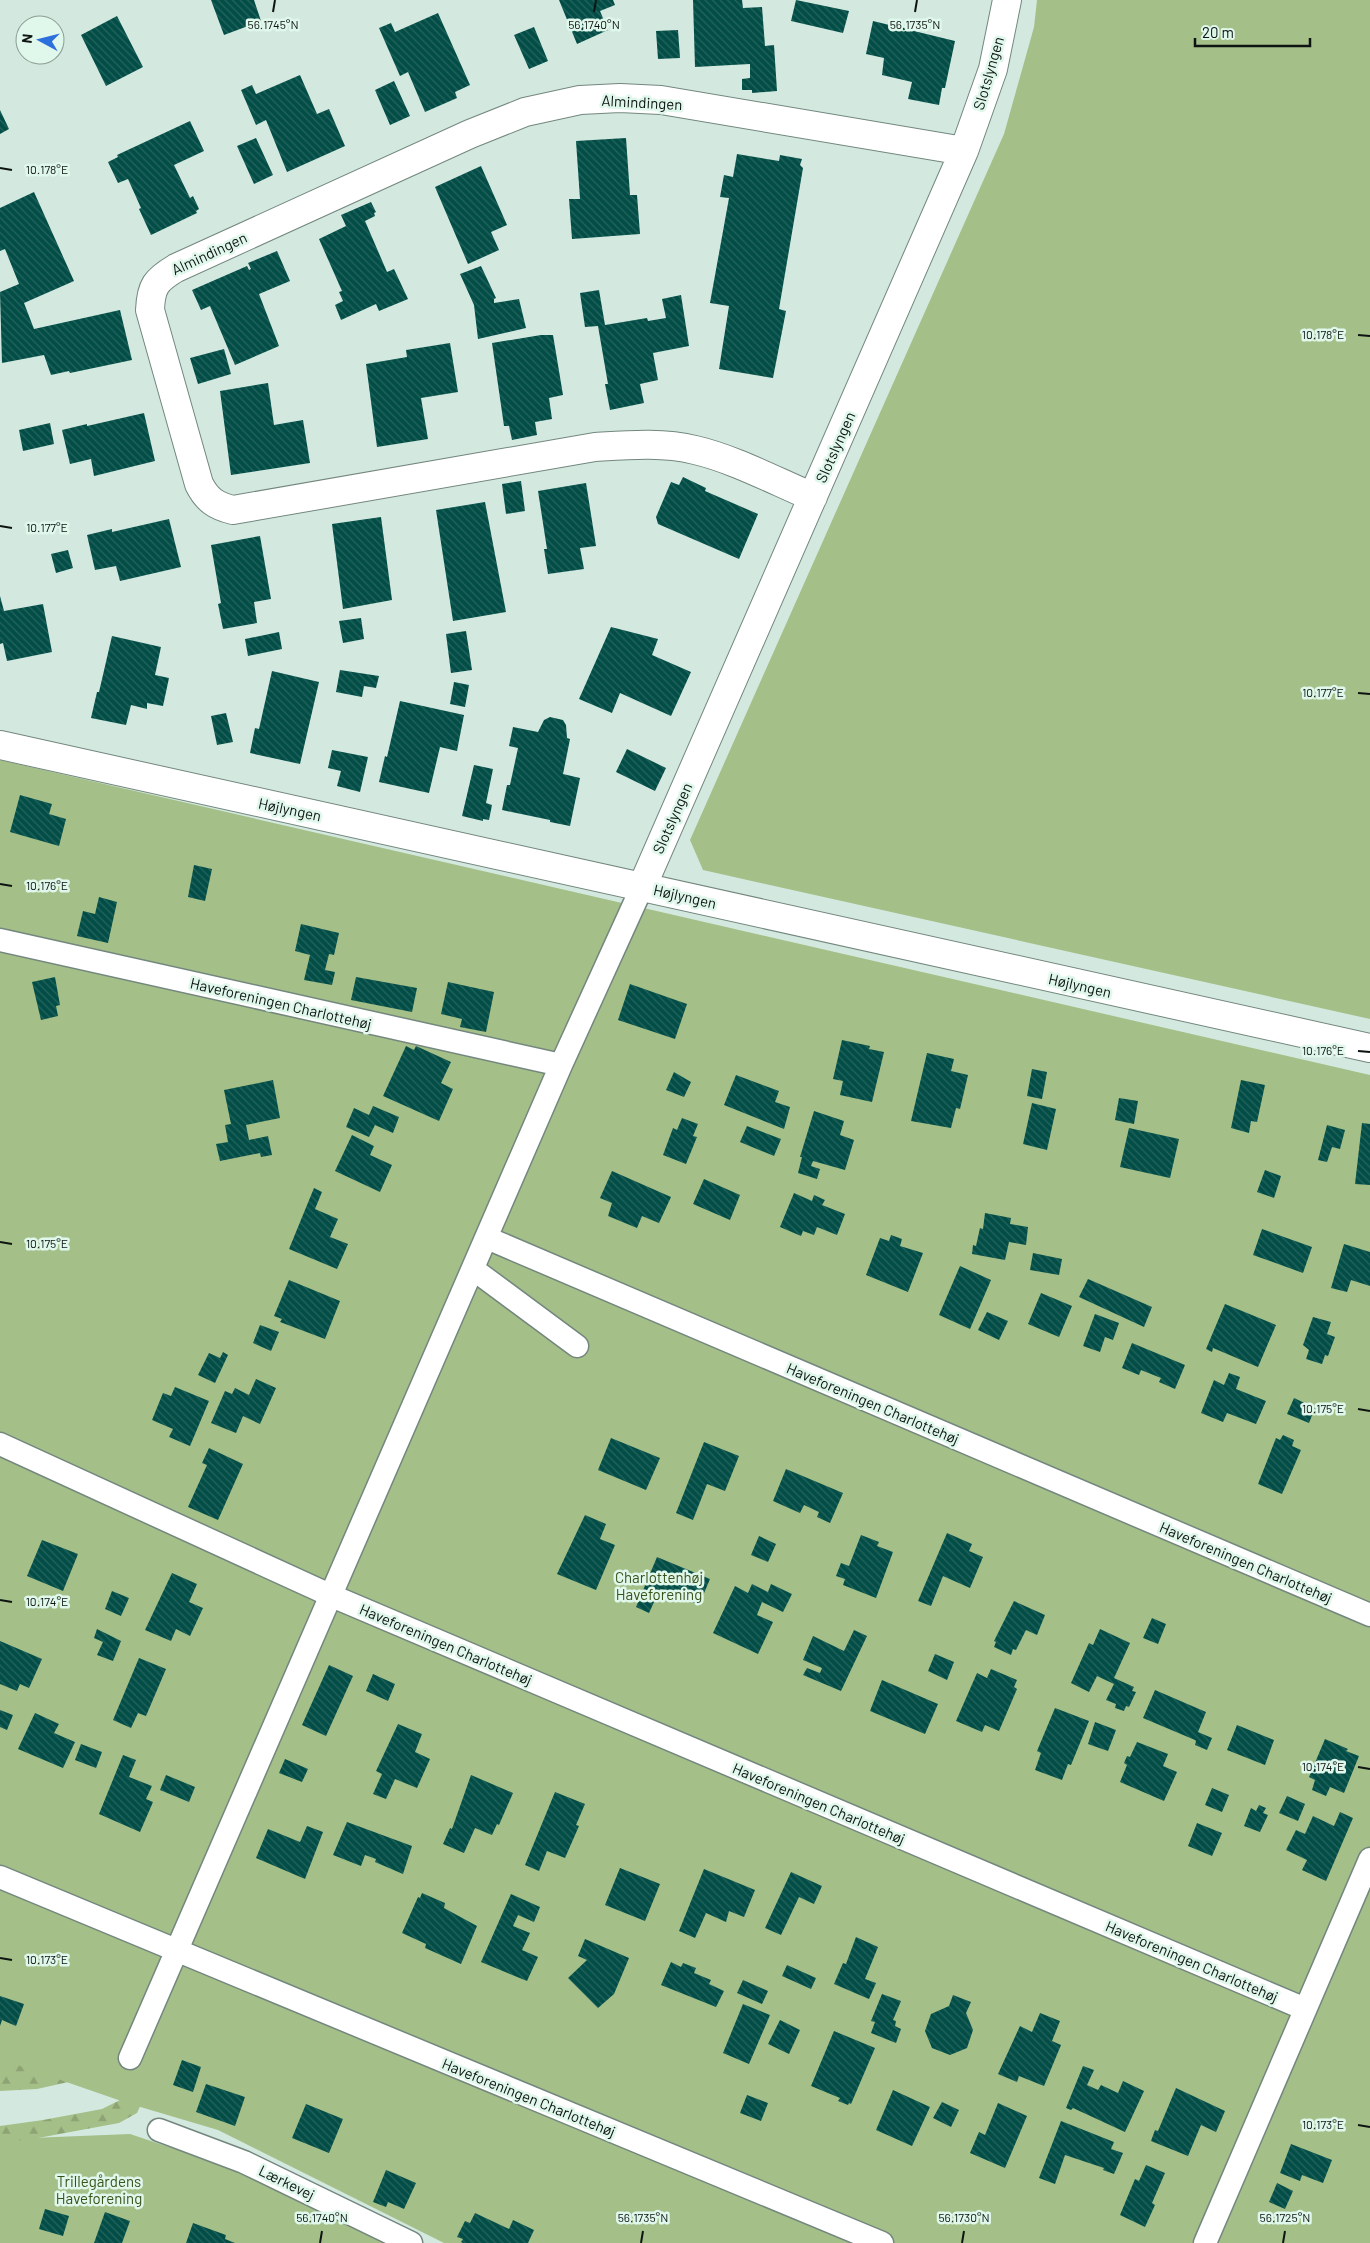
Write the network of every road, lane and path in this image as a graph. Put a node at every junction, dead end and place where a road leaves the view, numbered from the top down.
1 (1007, 0) edge
2 (964, 151) junction
3 (813, 497) junction
4 (0, 745) edge
5 (642, 887) junction
6 (0, 940) edge
7 (1370, 1048) edge
8 (561, 1065) junction
9 (487, 1238) junction
10 (473, 1269) junction
11 (577, 1346) dead end
12 (0, 1444) edge
13 (332, 1596) junction
14 (1370, 1615) edge
15 (1370, 1860) edge
16 (0, 1877) edge
17 (175, 1951) junction
18 (1305, 2009) junction
19 (130, 2058) dead end
20 (159, 2130) dead end
21 (411, 2243) edge
22 (882, 2243) edge
23 (1205, 2243) edge

1 - 2 street, Slotslyngen
2 - 3 street, Slotslyngen
2 - 3 street, Almindingen
3 - 5 street, Slotslyngen
4 - 5 street, Højlyngen
5 - 7 street, Højlyngen
5 - 8 lane
6 - 8 lane, Haveforeningen Charlottehøj
8 - 9 lane
9 - 10 lane
9 - 14 lane, Haveforeningen Charlottehøj
10 - 11 lane
10 - 13 lane
12 - 13 lane, Haveforeningen Charlottehøj
13 - 17 lane
13 - 18 lane, Haveforeningen Charlottehøj
15 - 18 lane
16 - 17 lane, Haveforeningen Charlottehøj
17 - 19 lane
17 - 22 lane, Haveforeningen Charlottehøj
18 - 23 lane
20 - 21 lane, Lærkevej

